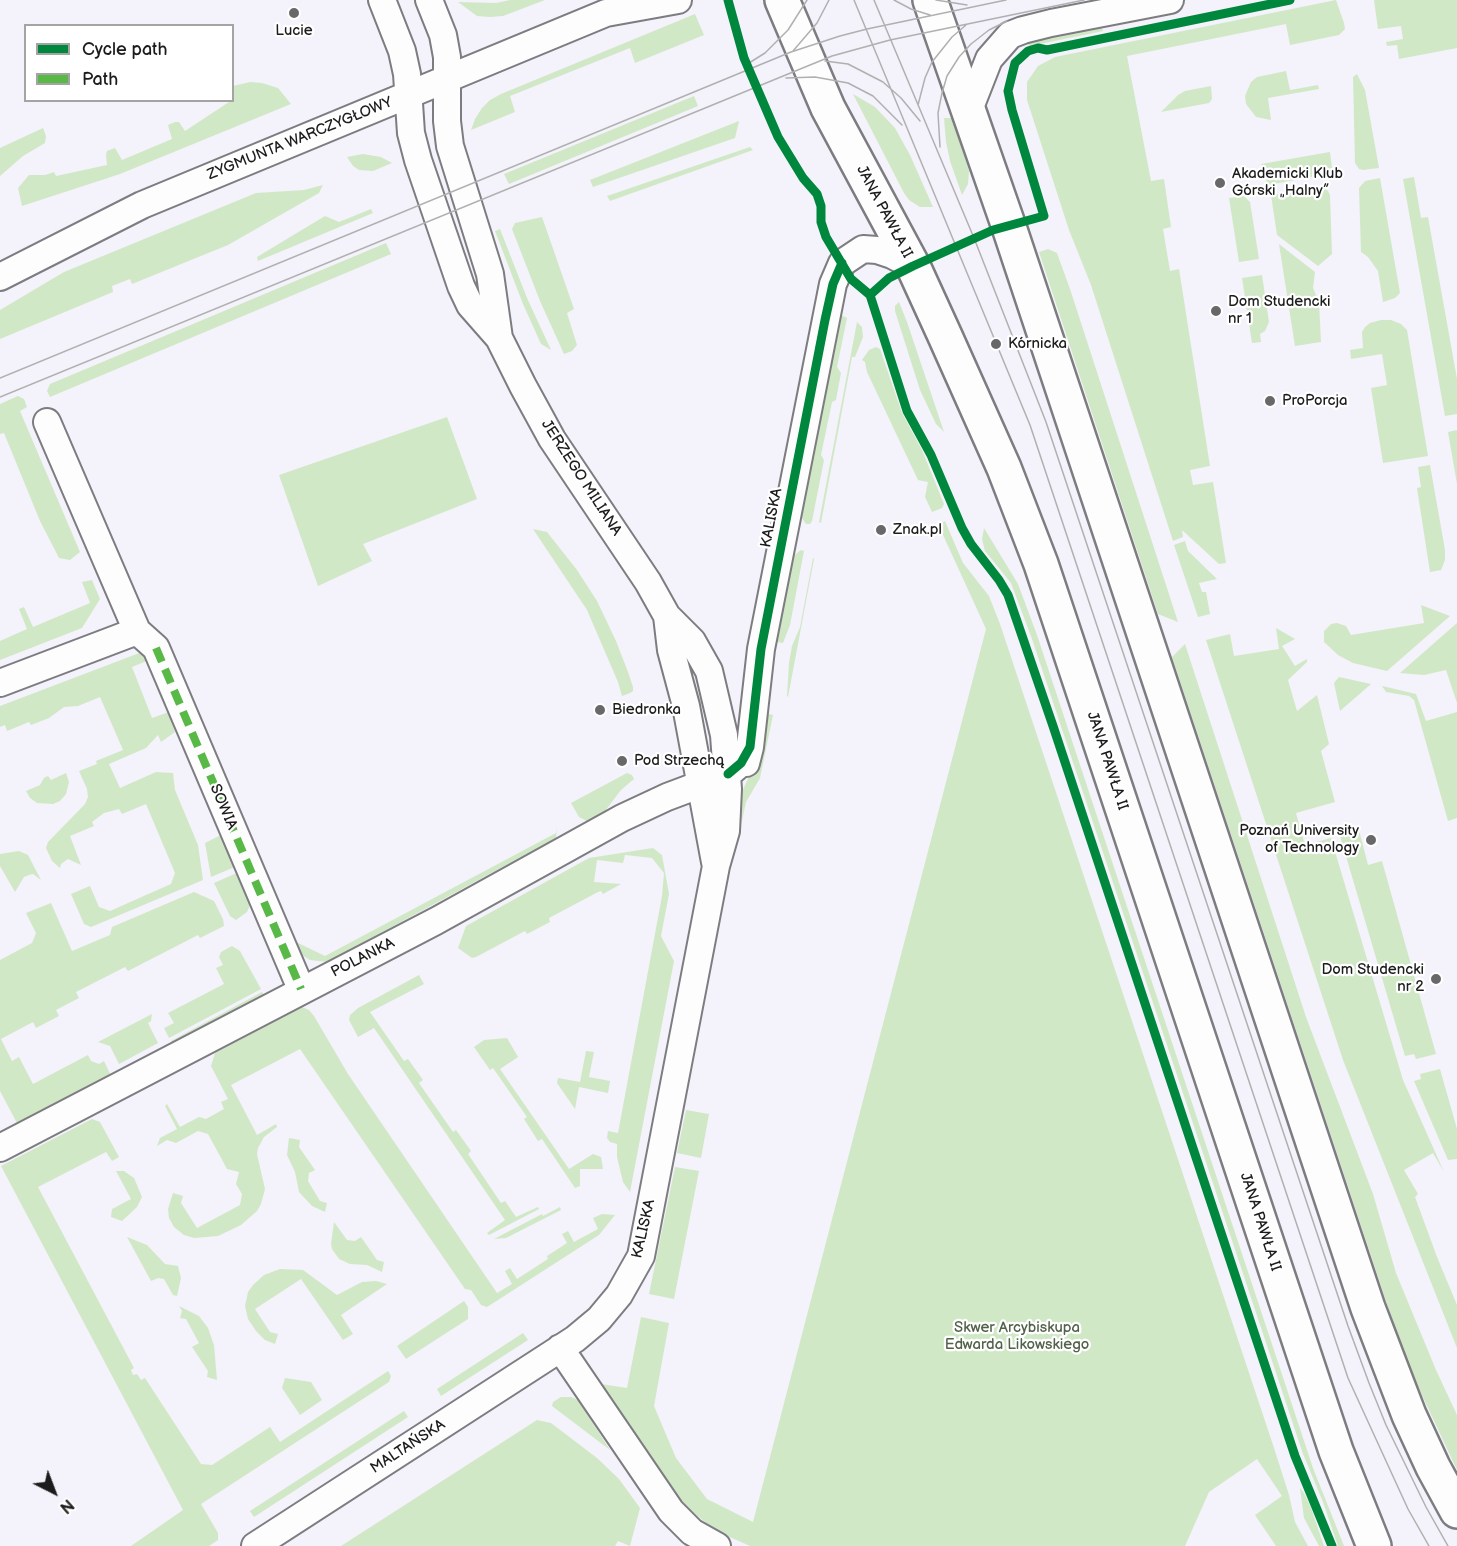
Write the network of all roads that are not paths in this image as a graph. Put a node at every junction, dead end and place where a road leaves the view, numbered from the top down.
1 (382, 0) edge
2 (429, 0) edge
3 (678, 0) edge
4 (930, 0) edge
5 (1170, 0) edge
6 (780, 3) edge
7 (614, 7) edge
8 (447, 78) junction
9 (408, 95) junction
10 (969, 110) junction
11 (913, 266) junction
12 (0, 277) edge
13 (499, 338) junction
14 (47, 422) dead end
15 (667, 616) junction
16 (137, 631) junction
17 (0, 683) edge
18 (750, 747) junction
19 (728, 774) junction
20 (701, 785) junction
21 (728, 808) junction
22 (716, 866) junction
23 (301, 989) junction
24 (0, 1148) edge
25 (560, 1348) junction
26 (1457, 1511) edge
27 (255, 1546) edge
28 (717, 1546) edge
29 (1374, 1546) edge

1 - 9 street, JERZEGO MILIANA
2 - 8 street, JERZEGO MILIANA
3 - 7 street, ZYGMUNTA WARCZYGŁOWY
4 - 10 main road
5 - 10 street
6 - 11 main road, JANA PAWŁA II
7 - 8 street, ZYGMUNTA WARCZYGŁOWY
8 - 9 street, ZYGMUNTA WARCZYGŁOWY
8 - 13 street, JERZEGO MILIANA
9 - 12 street, ZYGMUNTA WARCZYGŁOWY
9 - 13 street, JERZEGO MILIANA
10 - 26 main road
11 - 18 street, KALISKA
11 - 29 main road, JANA PAWŁA II
13 - 15 street, JERZEGO MILIANA
14 - 16 street, SOWIA
15 - 19 street, JERZEGO MILIANA
15 - 20 street, JERZEGO MILIANA
16 - 17 street
16 - 23 street, SOWIA
18 - 19 street
18 - 21 street, KALISKA
19 - 20 street, POLANKA
19 - 21 street, KALISKA
20 - 22 street, KALISKA
20 - 23 street, POLANKA
21 - 22 street, KALISKA
22 - 25 street, KALISKA
23 - 24 street, POLANKA
25 - 27 street, MALTAŃSKA
25 - 28 street

